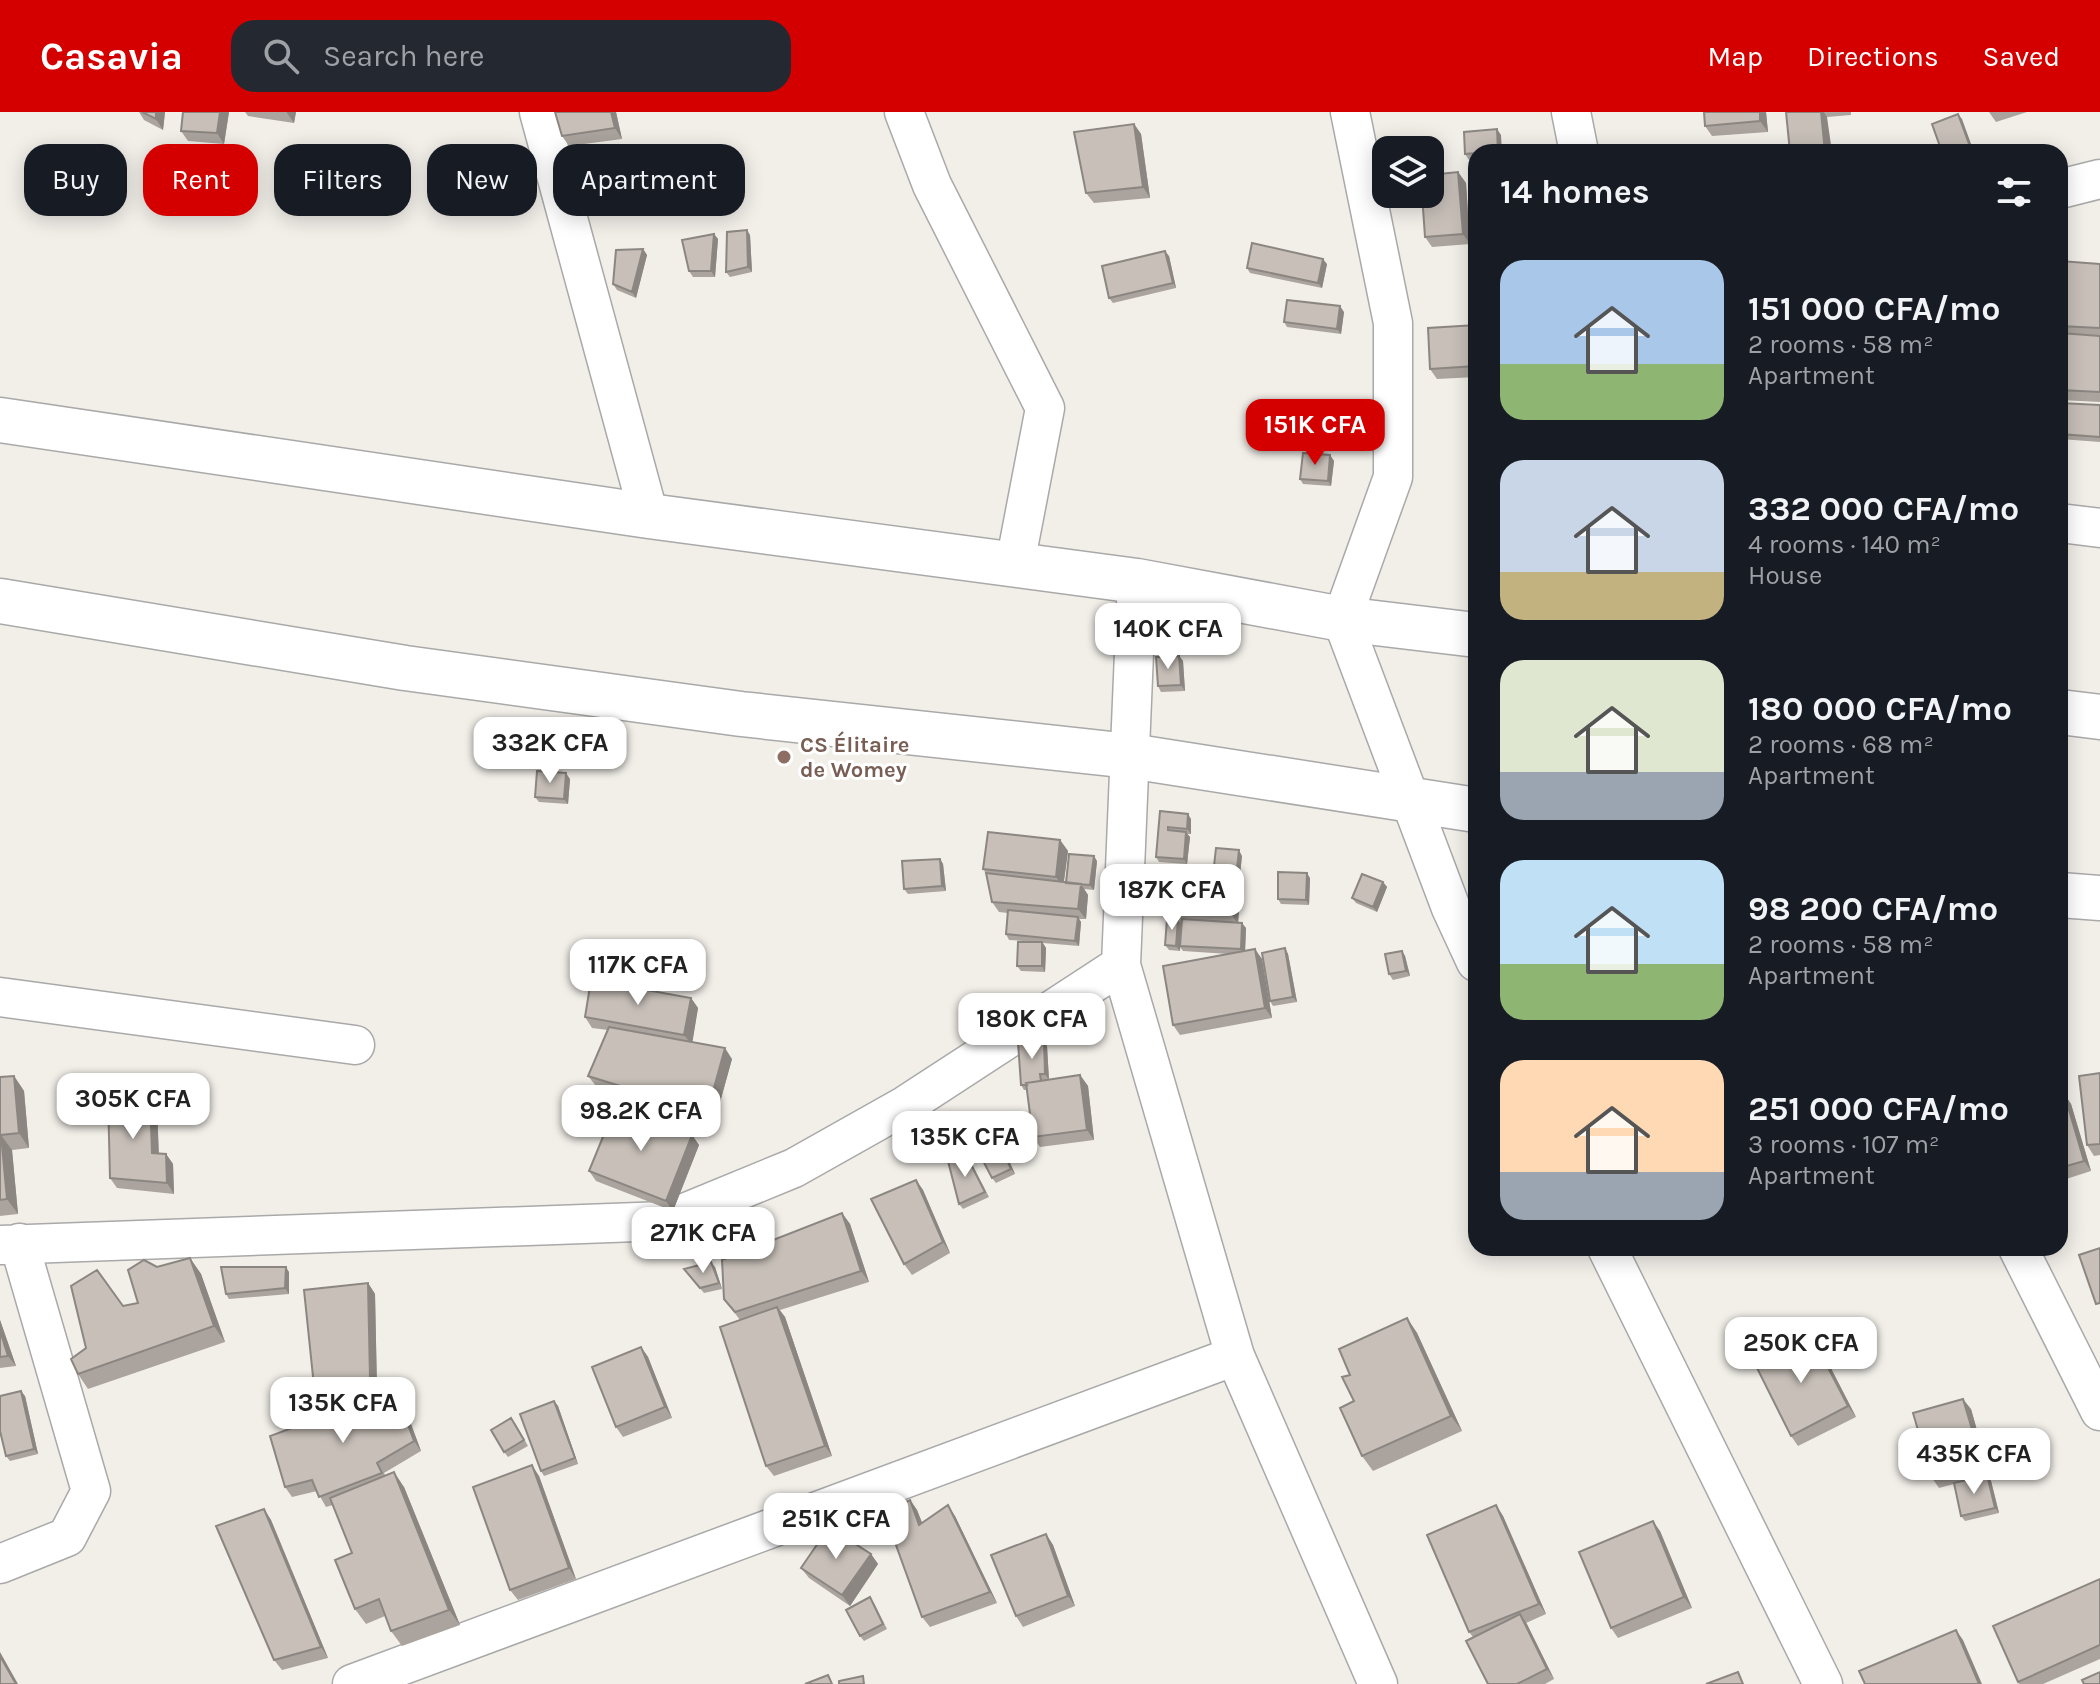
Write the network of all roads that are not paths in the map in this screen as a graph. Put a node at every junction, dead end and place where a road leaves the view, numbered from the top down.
1 (539, 112) edge
2 (904, 112) edge
3 (1350, 112) edge
4 (1571, 112) edge
5 (1577, 144) edge
6 (2100, 179) edge
7 (2068, 187) edge
8 (0, 420) edge
9 (649, 516) junction
10 (2068, 524) edge
11 (2100, 528) edge
12 (1015, 564) junction
13 (1137, 581) junction
14 (0, 601) edge
15 (1342, 619) junction
16 (1468, 634) edge
17 (2068, 713) edge
18 (2100, 717) edge
19 (1130, 756) junction
20 (1411, 802) junction
21 (1468, 809) edge
22 (2068, 896) edge
23 (2100, 898) edge
24 (1468, 942) edge
25 (1121, 965) junction
26 (0, 997) edge
27 (355, 1045) dead end
28 (9, 1244) edge
29 (1611, 1256) edge
30 (2022, 1256) edge
31 (1235, 1356) junction
32 (2100, 1411) edge
33 (0, 1564) edge
34 (1365, 1680) edge
35 (352, 1684) edge
36 (1823, 1684) edge

1 - 9 street
2 - 12 street
3 - 15 street
4 - 5 street
6 - 7 street
8 - 9 street
9 - 12 street
10 - 11 street
12 - 13 street
13 - 15 street
13 - 19 street
14 - 19 street
15 - 16 street
15 - 20 street
17 - 18 street
19 - 20 street
19 - 25 street
20 - 21 street
20 - 24 street
22 - 23 street
25 - 28 street
25 - 31 street
26 - 27 street
28 - 33 street
29 - 36 street
30 - 32 street
31 - 34 street
31 - 35 street

